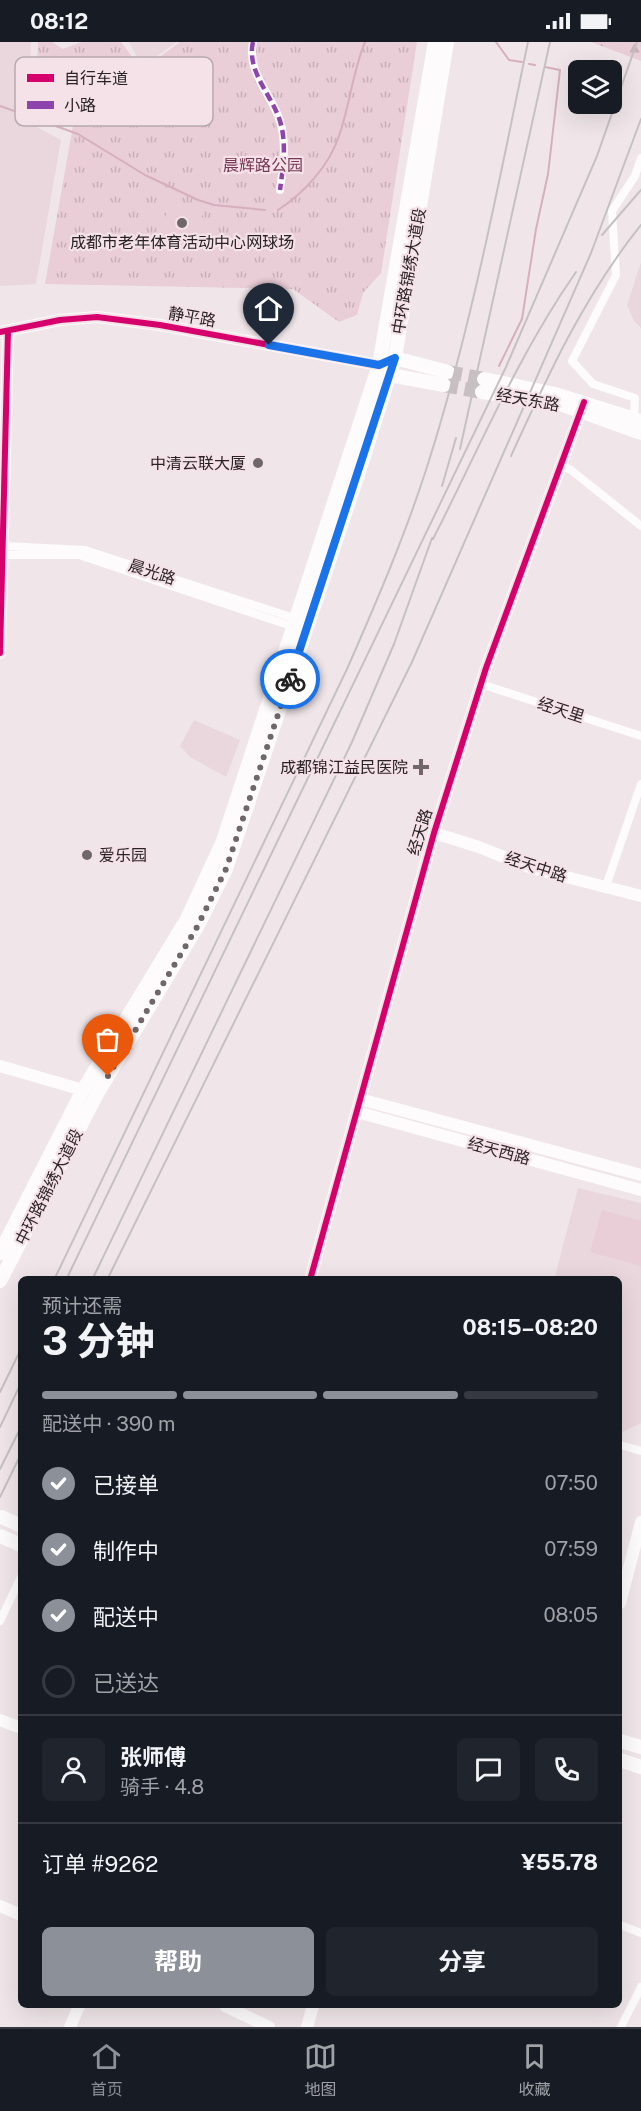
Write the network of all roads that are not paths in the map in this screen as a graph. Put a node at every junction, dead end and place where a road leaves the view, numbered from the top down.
1 (253, 42) edge
2 (435, 42) edge
3 (447, 42) edge
4 (641, 158) edge
5 (280, 190) dead end
6 (4, 331) edge
7 (395, 358) junction
8 (384, 370) junction
9 (483, 385) tunnel mouth
10 (582, 406) junction
11 (638, 420) edge
12 (641, 433) edge
13 (560, 465) junction
14 (641, 526) edge
15 (3, 550) junction
16 (296, 623) junction
17 (0, 653) edge
18 (481, 684) junction
19 (641, 736) edge
20 (641, 783) edge
21 (434, 833) junction
22 (605, 888) junction
23 (641, 896) edge
24 (0, 1066) edge
25 (83, 1090) junction
26 (360, 1099) junction
27 (357, 1112) junction
28 (641, 1175) edge
29 (641, 1190) edge
30 (0, 1252) edge
31 (311, 1276) edge
32 (0, 1281) edge
33 (622, 1446) edge
34 (641, 1451) edge
35 (2, 1516) dead end
36 (641, 1522) edge
37 (18, 1524) edge
38 (0, 1536) edge
39 (18, 1544) edge
40 (18, 1583) edge
41 (622, 1595) edge
42 (0, 1621) edge
43 (0, 1720) edge
44 (18, 1727) edge
45 (622, 1742) edge
46 (641, 1747) edge
47 (622, 1761) edge
48 (641, 1767) edge
49 (0, 1906) edge
50 (18, 1914) edge
51 (622, 1926) edge
52 (641, 1933) edge
53 (641, 1987) edge
54 (78, 2008) edge
55 (229, 2008) edge
56 (313, 2008) edge
57 (70, 2027) edge
58 (269, 2027) edge
59 (307, 2027) edge
60 (621, 2027) edge

1 - 5 street
2 - 8 main road, 中环路锦绣大道段
3 - 7 main road, 中环路锦绣大道段
4 - 11 street
6 - 8 street, 静平路
6 - 15 street
7 - 8 main road
7 - 8 main road
8 - 16 main road, 中环路锦绣大道段
8 - 32 main road, 中环路锦绣大道段
9 - 10 main road, 经天东路
10 - 11 main road, 经天东路
10 - 12 main road, 经天东路
10 - 13 street, 经天路
13 - 14 street
13 - 18 street, 经天路
15 - 16 street, 晨光路
15 - 17 street
16 - 25 main road, 中环路锦绣大道段
18 - 19 street, 经天里
18 - 21 street, 经天路
20 - 22 street
21 - 22 street, 经天中路
21 - 26 street, 经天路
22 - 23 street, 经天中路
24 - 25 street
25 - 30 main road, 中环路锦绣大道段
26 - 27 street, 经天路
26 - 28 street, 经天西路
27 - 29 street, 经天西路
27 - 31 street, 经天路
33 - 34 street
35 - 37 main road
36 - 41 street
38 - 39 main road
40 - 42 street
43 - 44 street
45 - 46 main road
47 - 48 main road
49 - 50 street
51 - 52 street
53 - 60 street
54 - 57 street
55 - 58 street
56 - 59 street

